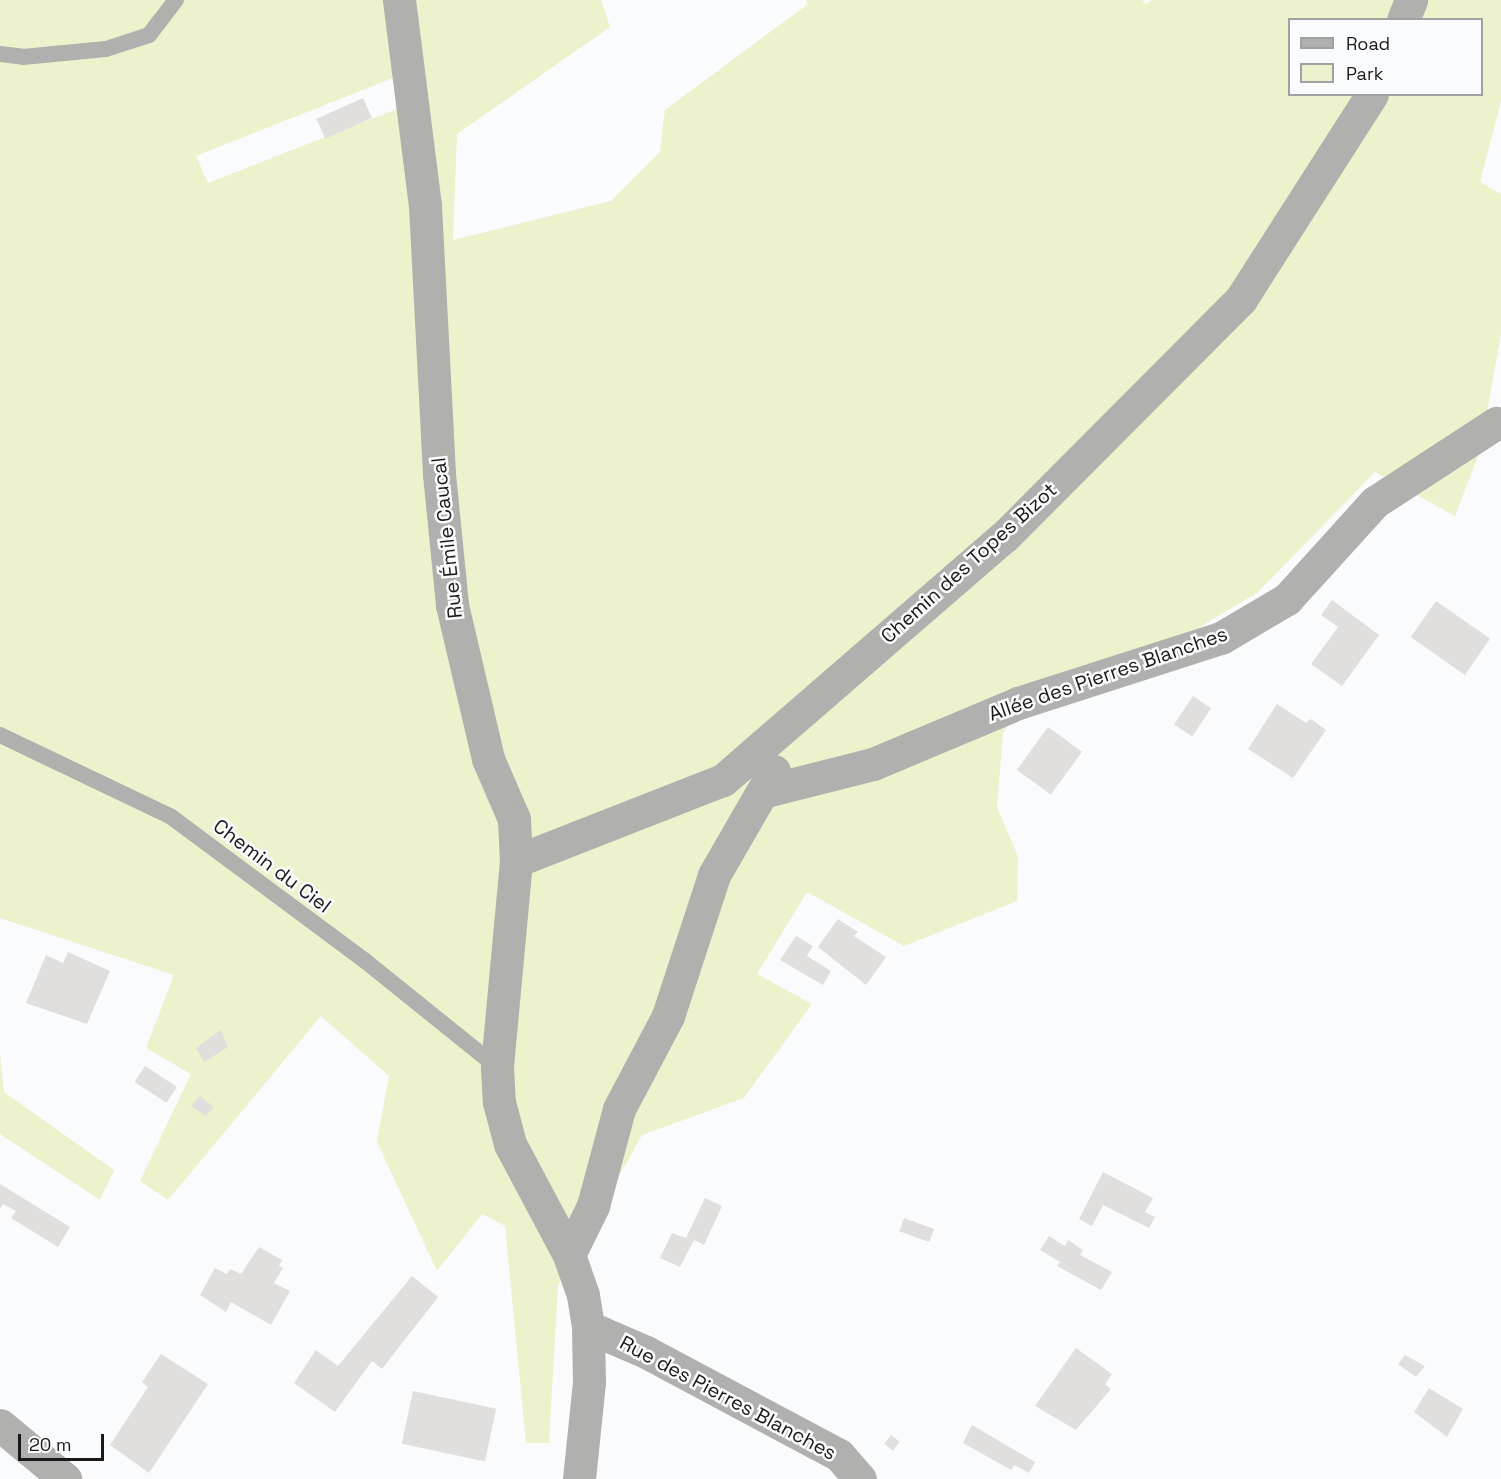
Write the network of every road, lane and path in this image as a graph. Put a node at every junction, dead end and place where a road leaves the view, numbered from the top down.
1 (176, 0) edge
2 (399, 0) edge
3 (1411, 0) edge
4 (1404, 18) edge
5 (0, 54) edge
6 (1371, 96) edge
7 (1496, 423) dead end
8 (800, 712) junction
9 (0, 735) edge
10 (766, 791) junction
11 (516, 861) junction
12 (497, 1067) junction
13 (568, 1255) junction
14 (588, 1327) junction
15 (0, 1425) edge
16 (65, 1479) edge
17 (579, 1479) edge
18 (860, 1479) edge

1 - 5 lane
2 - 11 street, Rue Émile Caucal
3 - 4 street
6 - 8 street, Chemin des Topes Bizot
7 - 10 street, Allée des Pierres Blanches
8 - 10 street
8 - 11 street, Chemin des Topes Bizot
9 - 12 lane, Chemin du Ciel
10 - 13 street
11 - 12 street, Rue Émile Caucal
12 - 13 street, Rue Émile Caucal
13 - 14 street, Rue Émile Caucal
14 - 17 street, Rue Émile Caucal
14 - 18 street, Rue des Pierres Blanches
15 - 16 street

